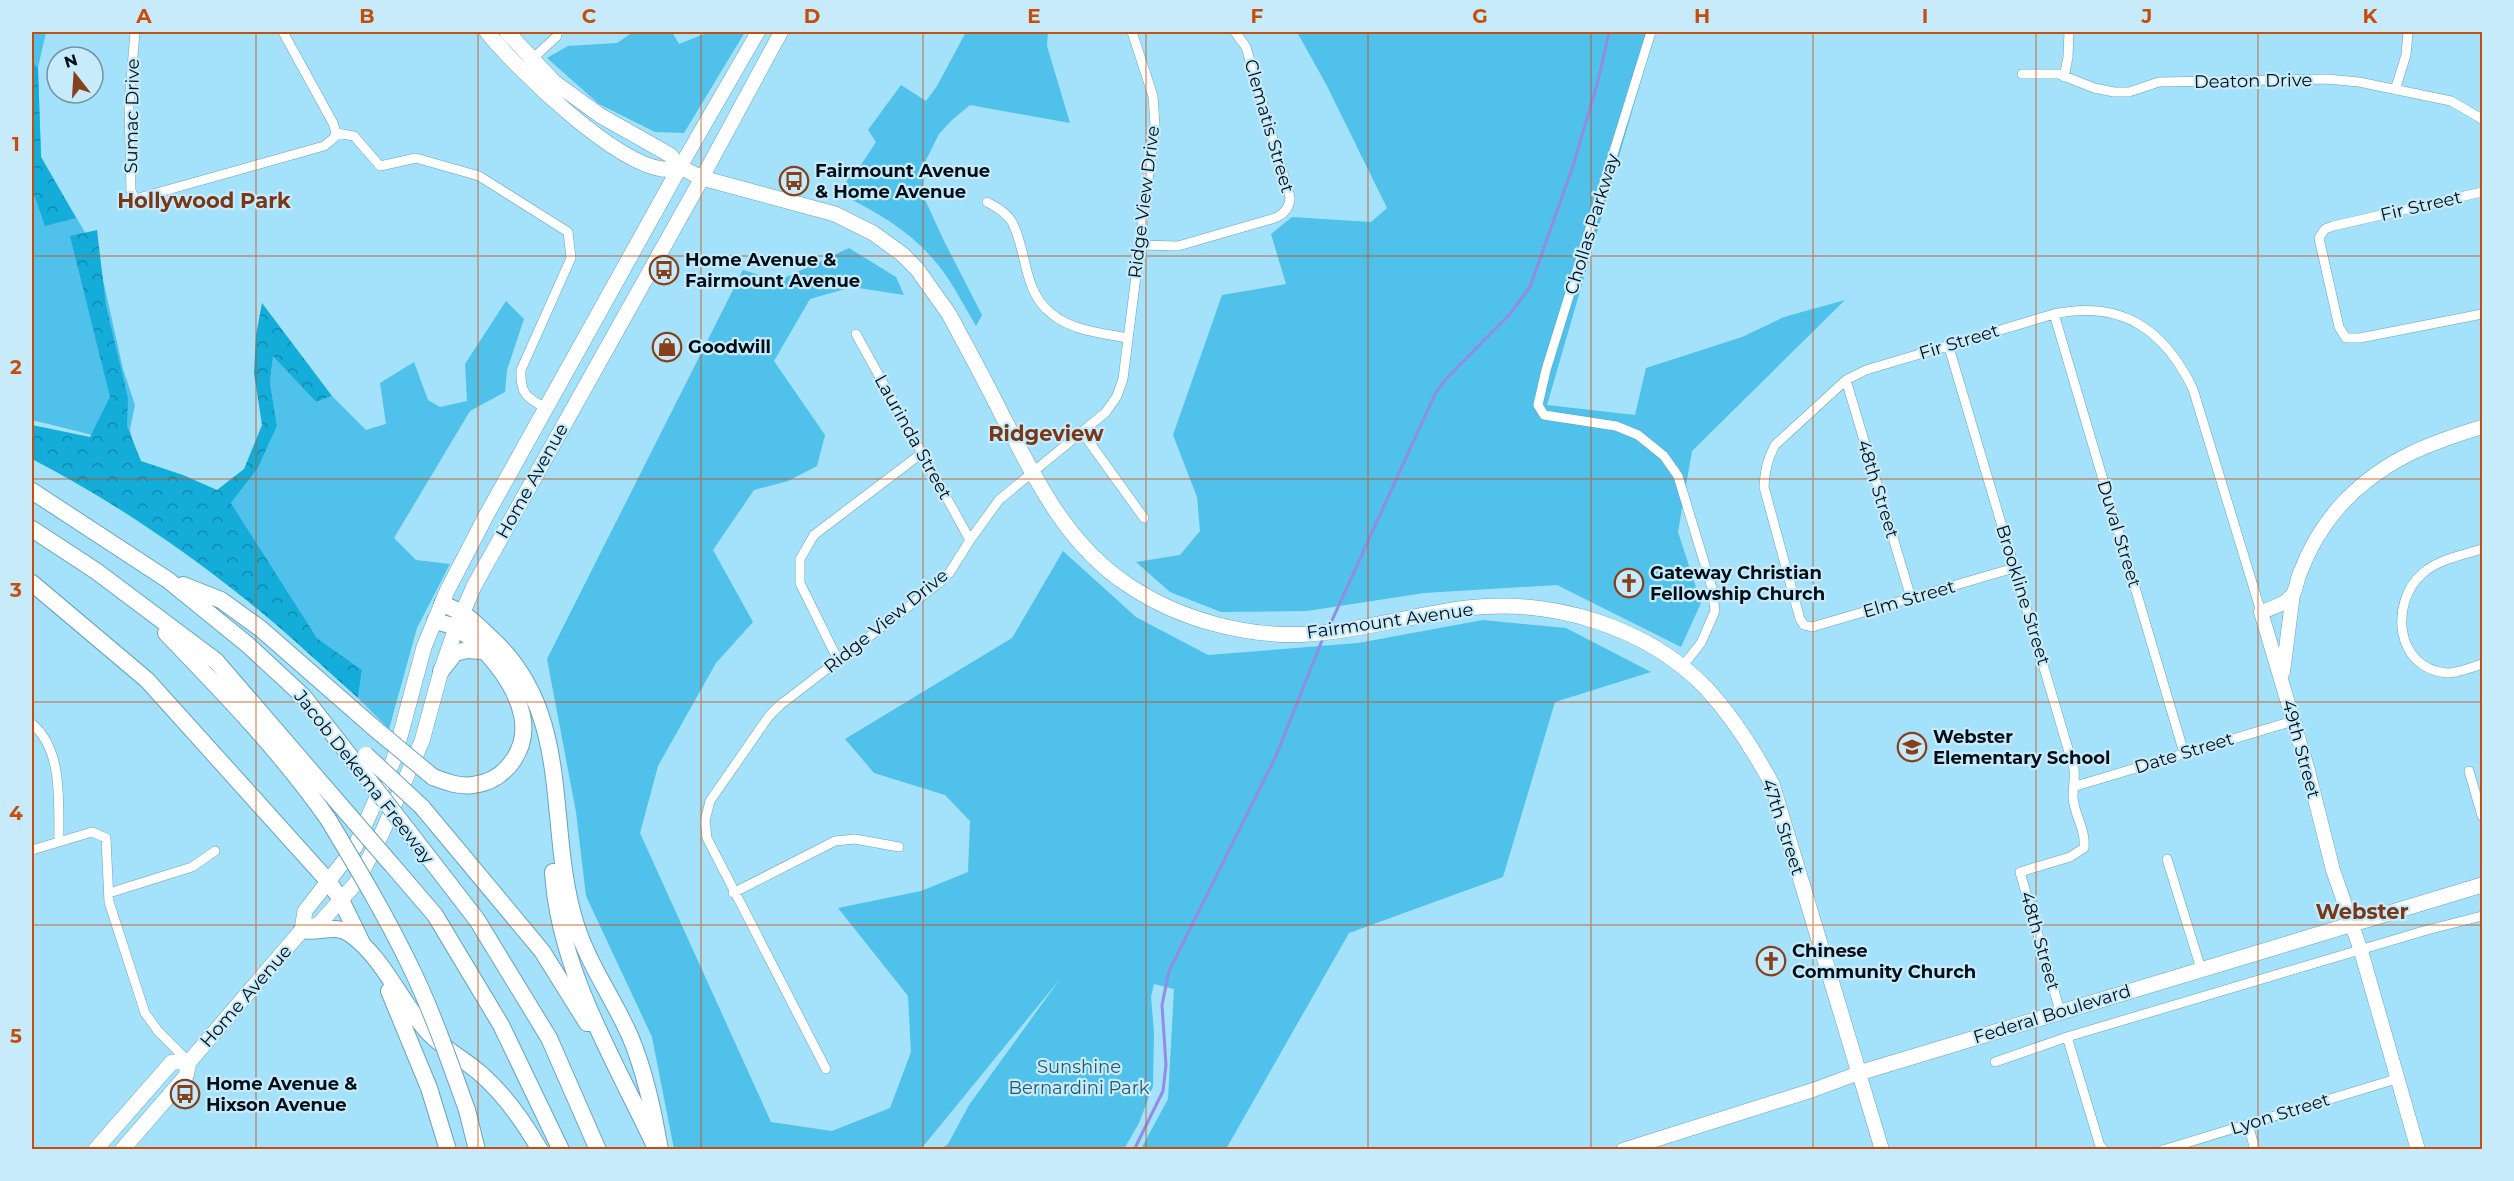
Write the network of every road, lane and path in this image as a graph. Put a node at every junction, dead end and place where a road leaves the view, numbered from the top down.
1 (135, 32) edge
2 (283, 32) edge
3 (487, 32) edge
4 (507, 32) edge
5 (557, 32) edge
6 (758, 32) edge
7 (781, 32) edge
8 (1132, 32) edge
9 (1235, 32) edge
10 (1651, 32) edge
11 (2069, 32) edge
12 (2408, 32) edge
13 (532, 60) junction
14 (521, 71) junction
15 (2022, 74) dead end
16 (2064, 77) junction
17 (2395, 90) junction
18 (2482, 119) edge
19 (335, 135) junction
20 (680, 167) junction
21 (702, 178) junction
22 (2482, 192) edge
23 (987, 202) dead end
24 (1140, 245) junction
25 (2054, 314) junction
26 (2482, 314) edge
27 (856, 334) dead end
28 (1127, 338) junction
29 (1948, 344) junction
30 (2174, 353) joint
31 (1846, 380) junction
32 (546, 408) junction
33 (2482, 427) edge
34 (1082, 432) junction
35 (922, 453) junction
36 (1031, 473) junction
37 (32, 491) edge
38 (1144, 518) dead end
39 (32, 530) edge
40 (970, 540) junction
41 (2482, 549) edge
42 (2014, 568) junction
43 (168, 580) junction
44 (32, 583) edge
45 (2293, 594) junction
46 (132, 598) junction
47 (1911, 598) junction
48 (442, 604) junction
49 (463, 612) junction
50 (2261, 612) junction
51 (435, 621) junction
52 (1804, 625) joint
53 (456, 628) junction
54 (483, 651) junction
55 (838, 660) junction
56 (2482, 664) edge
57 (1682, 668) junction
58 (441, 671) junction
59 (2282, 677) junction
60 (2293, 720) junction
61 (32, 724) edge
62 (2184, 753) junction
63 (551, 760) junction
64 (363, 762) junction
65 (2469, 771) dead end
66 (2076, 786) junction
67 (2482, 816) edge
68 (59, 842) junction
69 (899, 847) dead end
70 (32, 850) edge
71 (215, 851) dead end
72 (2168, 859) dead end
73 (2020, 872) joint
74 (328, 881) junction
75 (2482, 885) edge
76 (109, 893) junction
77 (733, 893) junction
78 (341, 900) junction
79 (2482, 916) edge
80 (2351, 924) junction
81 (302, 930) junction
82 (363, 945) junction
83 (2361, 951) junction
84 (378, 965) junction
85 (2201, 969) junction
86 (2060, 1011) junction
87 (2067, 1037) junction
88 (189, 1062) junction
89 (1995, 1062) dead end
90 (614, 1067) junction
91 (826, 1070) dead end
92 (1859, 1073) junction
93 (2396, 1079) junction
94 (2248, 1124) junction
95 (656, 1145) edge
96 (2102, 1148) edge
97 (95, 1149) edge
98 (122, 1149) edge
99 (448, 1149) edge
100 (477, 1149) edge
101 (540, 1149) edge
102 (561, 1149) edge
103 (598, 1149) edge
104 (1623, 1149) edge
105 (1882, 1149) edge
106 (2163, 1149) edge
107 (2255, 1149) edge
108 (2418, 1149) edge

1 - 19 street, Sumac Drive
2 - 19 street
3 - 14 main road, Fairmount Avenue
4 - 13 main road, Fairmount Avenue
5 - 13 street
6 - 20 street, Home Avenue
7 - 21 street, Home Avenue
8 - 24 street, Ridge View Drive
9 - 24 street, Clematis Street
10 - 57 street, Chollas Parkway
11 - 16 street
12 - 17 street
13 - 14 street
13 - 20 main road, Fairmount Avenue
14 - 20 main road, Fairmount Avenue
15 - 16 street, Deaton Drive
16 - 17 street, Deaton Drive
17 - 18 street, Deaton Drive
19 - 32 street
20 - 21 main road, Fairmount Avenue
20 - 32 main road, Home Avenue
21 - 36 main road, Fairmount Avenue
21 - 49 main road, Home Avenue
22 - 26 street, Fir Street
23 - 28 street
24 - 28 street, Ridge View Drive
25 - 29 street, Fir Street
25 - 30 street, Fir Street
25 - 62 street, Duval Street
27 - 35 street, Laurinda Street
28 - 34 street, Ridge View Drive
29 - 31 street, Fir Street
29 - 42 street, Brookline Street
30 - 50 street, 49th Street
31 - 47 street, 48th Street
31 - 52 street, Fir Street
32 - 48 main road, Home Avenue
33 - 45 street
34 - 36 street, Ridge View Drive
34 - 38 street
35 - 40 street, Laurinda Street
35 - 55 street
36 - 40 street, Ridge View Drive
36 - 57 main road, Fairmount Avenue
37 - 43 highway, Jacob Dekema Freeway
39 - 46 highway, Jacob Dekema Freeway
40 - 55 street, Ridge View Drive
41 - 56 street
42 - 47 street, Elm Street
42 - 66 street, Brookline Street
43 - 54 highway, bridge
43 - 64 highway, Jacob Dekema Freeway
44 - 74 highway
45 - 50 street
45 - 59 street
46 - 100 highway, bridge
46 - 102 highway, Jacob Dekema Freeway, bridge
47 - 52 street, Elm Street
48 - 49 highway
48 - 51 main road, Home Avenue
49 - 53 main road, Home Avenue
49 - 63 highway
50 - 59 street, 49th Street
51 - 53 highway
51 - 74 main road, Home Avenue
53 - 54 highway
53 - 58 main road, Home Avenue
54 - 58 highway
55 - 77 street, Ridge View Drive
57 - 92 main road, 47th Street
58 - 78 main road, Home Avenue
59 - 60 street, 49th Street
60 - 62 street, Date Street
60 - 80 street, 49th Street
61 - 68 street
62 - 66 street, Date Street
63 - 90 highway
63 - 95 highway
64 - 90 highway, bridge
64 - 103 highway, Jacob Dekema Freeway, bridge
65 - 67 street
66 - 73 street, Brookline Street
68 - 70 street
68 - 76 street
69 - 77 street
71 - 76 street
72 - 85 street
73 - 86 street, 48th Street
74 - 78 highway
74 - 81 main road, Home Avenue
75 - 80 main road, Federal Boulevard
76 - 88 street
77 - 91 street, Ridge View Drive
78 - 81 main road, Home Avenue
78 - 82 highway
79 - 83 street
80 - 83 street, 49th Street
80 - 85 main road, Federal Boulevard
81 - 82 highway
81 - 88 main road, Home Avenue
82 - 84 highway
83 - 87 street
83 - 93 street, 49th Street
84 - 99 highway
84 - 101 highway
85 - 86 main road, Federal Boulevard
86 - 92 main road, Federal Boulevard
87 - 89 street
87 - 96 street
88 - 97 main road, Home Avenue
88 - 98 main road, Home Avenue
90 - 95 highway
92 - 104 street, Federal Boulevard
92 - 105 street, 47th Street
93 - 94 street, Lyon Street
93 - 108 street, 49th Street
94 - 106 street, Lyon Street
94 - 107 street

